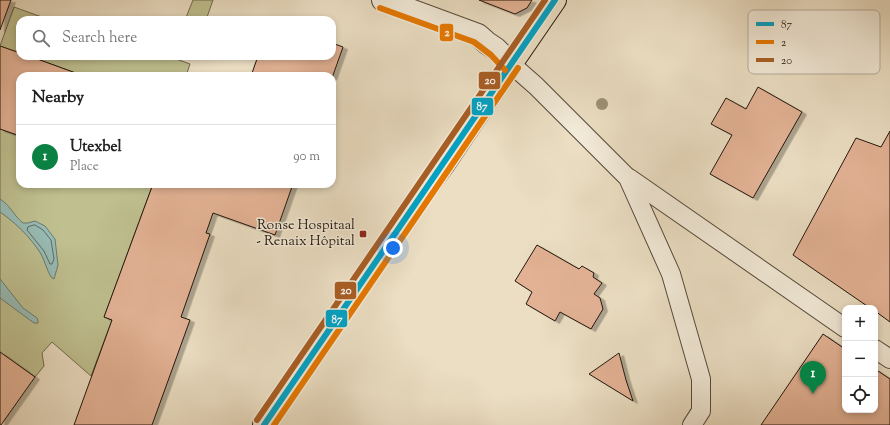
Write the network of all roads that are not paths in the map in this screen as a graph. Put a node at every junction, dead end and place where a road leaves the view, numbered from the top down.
1 (383, 0) edge
2 (555, 0) edge
3 (511, 64) junction
4 (628, 178) junction
5 (842, 326) edge
6 (878, 351) edge
7 (890, 359) edge
8 (264, 425) edge
9 (692, 425) edge

1 - 3 street
2 - 3 main road
3 - 4 lane
3 - 8 main road
4 - 5 lane
4 - 9 lane
6 - 7 lane

